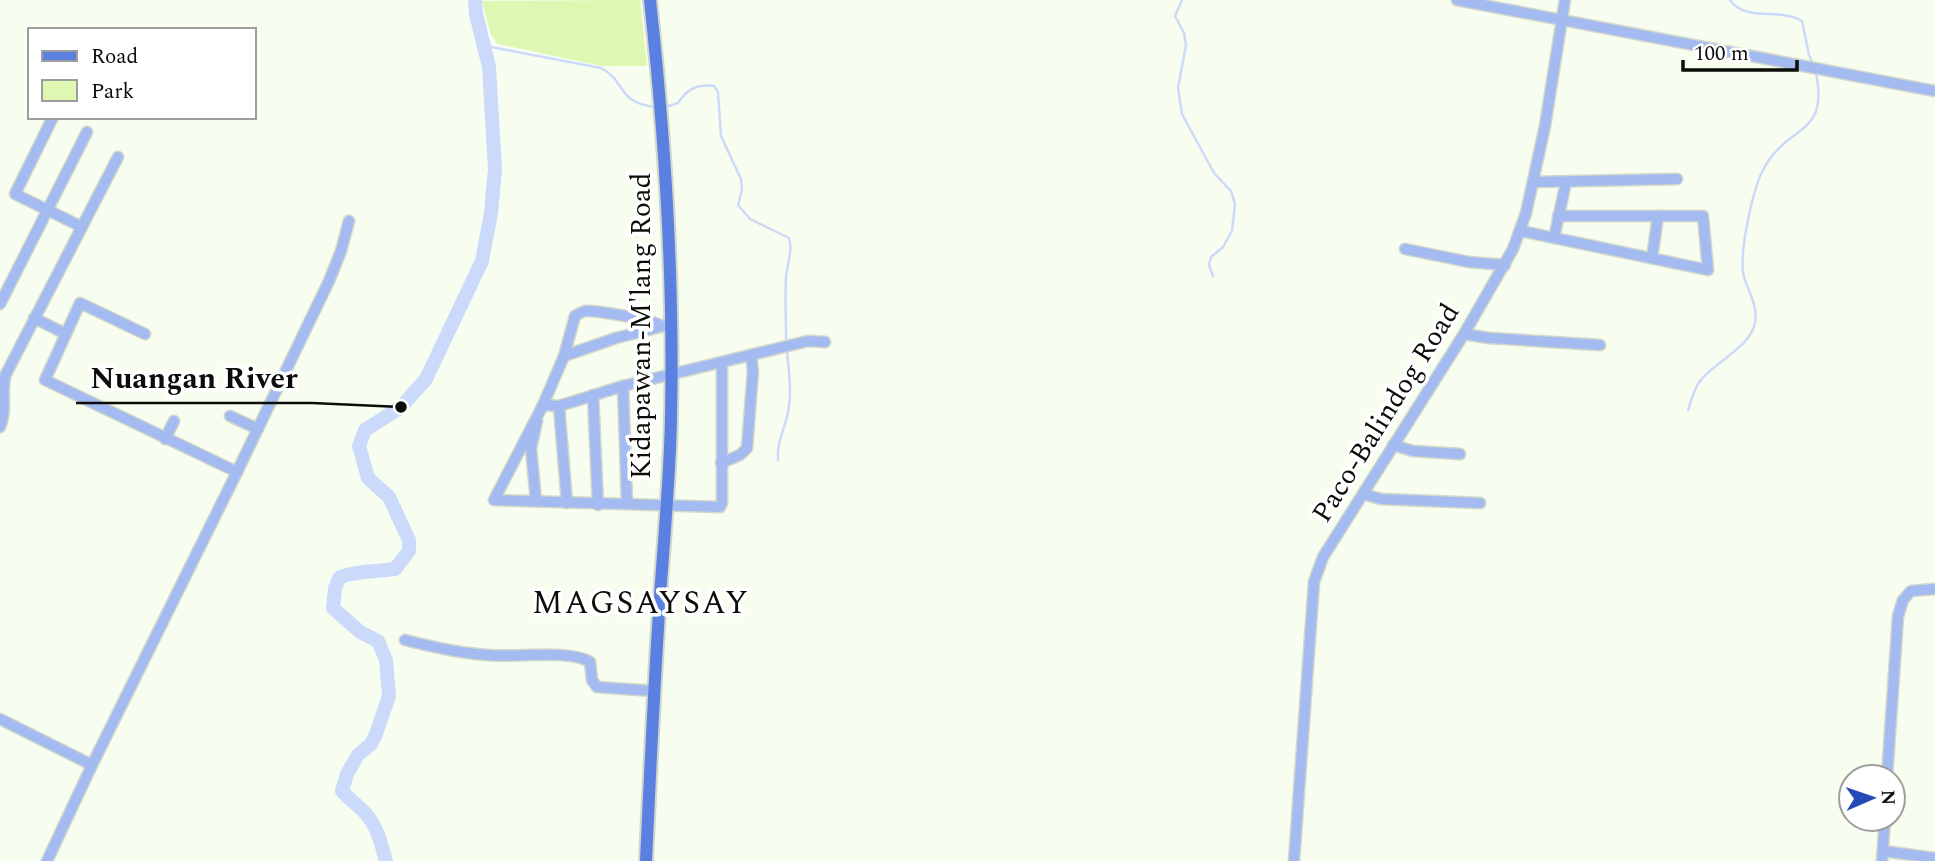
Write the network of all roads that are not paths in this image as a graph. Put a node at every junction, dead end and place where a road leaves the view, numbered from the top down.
1 (650, 0) edge
2 (1457, 0) edge
3 (1565, 0) edge
4 (1561, 20) junction
5 (1935, 91) edge
6 (52, 119) edge
7 (87, 132) dead end
8 (118, 157) dead end
9 (1677, 179) dead end
10 (1533, 182) junction
11 (1566, 182) junction
12 (48, 210) junction
13 (1559, 216) junction
14 (1658, 216) junction
15 (348, 221) dead end
16 (82, 227) junction
17 (1521, 231) junction
18 (1554, 238) junction
19 (1405, 249) dead end
20 (1652, 258) junction
21 (1505, 265) junction
22 (0, 304) edge
23 (34, 318) junction
24 (666, 326) junction
25 (66, 334) junction
26 (145, 334) dead end
27 (1464, 334) junction
28 (824, 342) dead end
29 (1600, 345) dead end
30 (751, 355) junction
31 (564, 356) junction
32 (722, 363) junction
33 (672, 374) junction
34 (1, 386) edge
35 (623, 386) junction
36 (593, 395) junction
37 (559, 406) junction
38 (541, 408) junction
39 (230, 416) dead end
40 (174, 421) dead end
41 (0, 427) edge
42 (258, 429) junction
43 (165, 439) junction
44 (1394, 445) junction
45 (1461, 454) dead end
46 (721, 463) junction
47 (237, 472) junction
48 (1363, 494) junction
49 (536, 501) junction
50 (567, 503) junction
51 (1480, 503) dead end
52 (598, 505) junction
53 (628, 505) junction
54 (666, 506) junction
55 (1935, 589) edge
56 (405, 640) dead end
57 (654, 691) junction
58 (0, 719) edge
59 (1888, 763) edge
60 (92, 765) junction
61 (1884, 833) edge
62 (1882, 856) edge
63 (1935, 858) edge
64 (47, 861) edge
65 (646, 861) edge
66 (1294, 861) edge

1 - 24 main road, Kidapawan-M'lang Road
2 - 4 street
3 - 4 street, Paco-Balindog Road
4 - 5 street
4 - 10 street, Paco-Balindog Road
6 - 12 street
7 - 12 street
8 - 16 street
9 - 11 street
10 - 11 street
10 - 17 street, Paco-Balindog Road
11 - 13 street
12 - 16 street
12 - 22 street
13 - 14 street
13 - 18 street
14 - 20 street
14 - 20 street
15 - 42 street
16 - 23 street
17 - 18 street
17 - 21 street, Paco-Balindog Road
18 - 20 street
19 - 21 street
21 - 27 street, Paco-Balindog Road
23 - 25 street
23 - 34 street
24 - 31 street
24 - 31 street
24 - 33 main road, Kidapawan-M'lang Road
25 - 26 street
25 - 43 street
27 - 29 street
27 - 44 street, Paco-Balindog Road
28 - 30 street
30 - 32 street
30 - 46 street
31 - 38 street
32 - 33 street
32 - 46 street
33 - 35 street
33 - 54 main road, Kidapawan-M'lang Road
34 - 41 street
35 - 36 street
35 - 53 street
36 - 37 street
36 - 52 street
37 - 38 street
37 - 50 street
38 - 49 street
38 - 49 street
39 - 42 street
40 - 43 street
42 - 47 street
43 - 47 street
44 - 45 street
44 - 48 street, Paco-Balindog Road
46 - 54 street
47 - 60 street
48 - 51 street
48 - 66 street, Paco-Balindog Road
49 - 50 street
50 - 52 street
52 - 53 street
53 - 54 street
54 - 57 main road, Kidapawan-M'lang Road
55 - 59 street
56 - 57 street
57 - 65 main road, Kidapawan-M'lang Road
58 - 60 street
60 - 64 street
61 - 62 street
62 - 63 street

